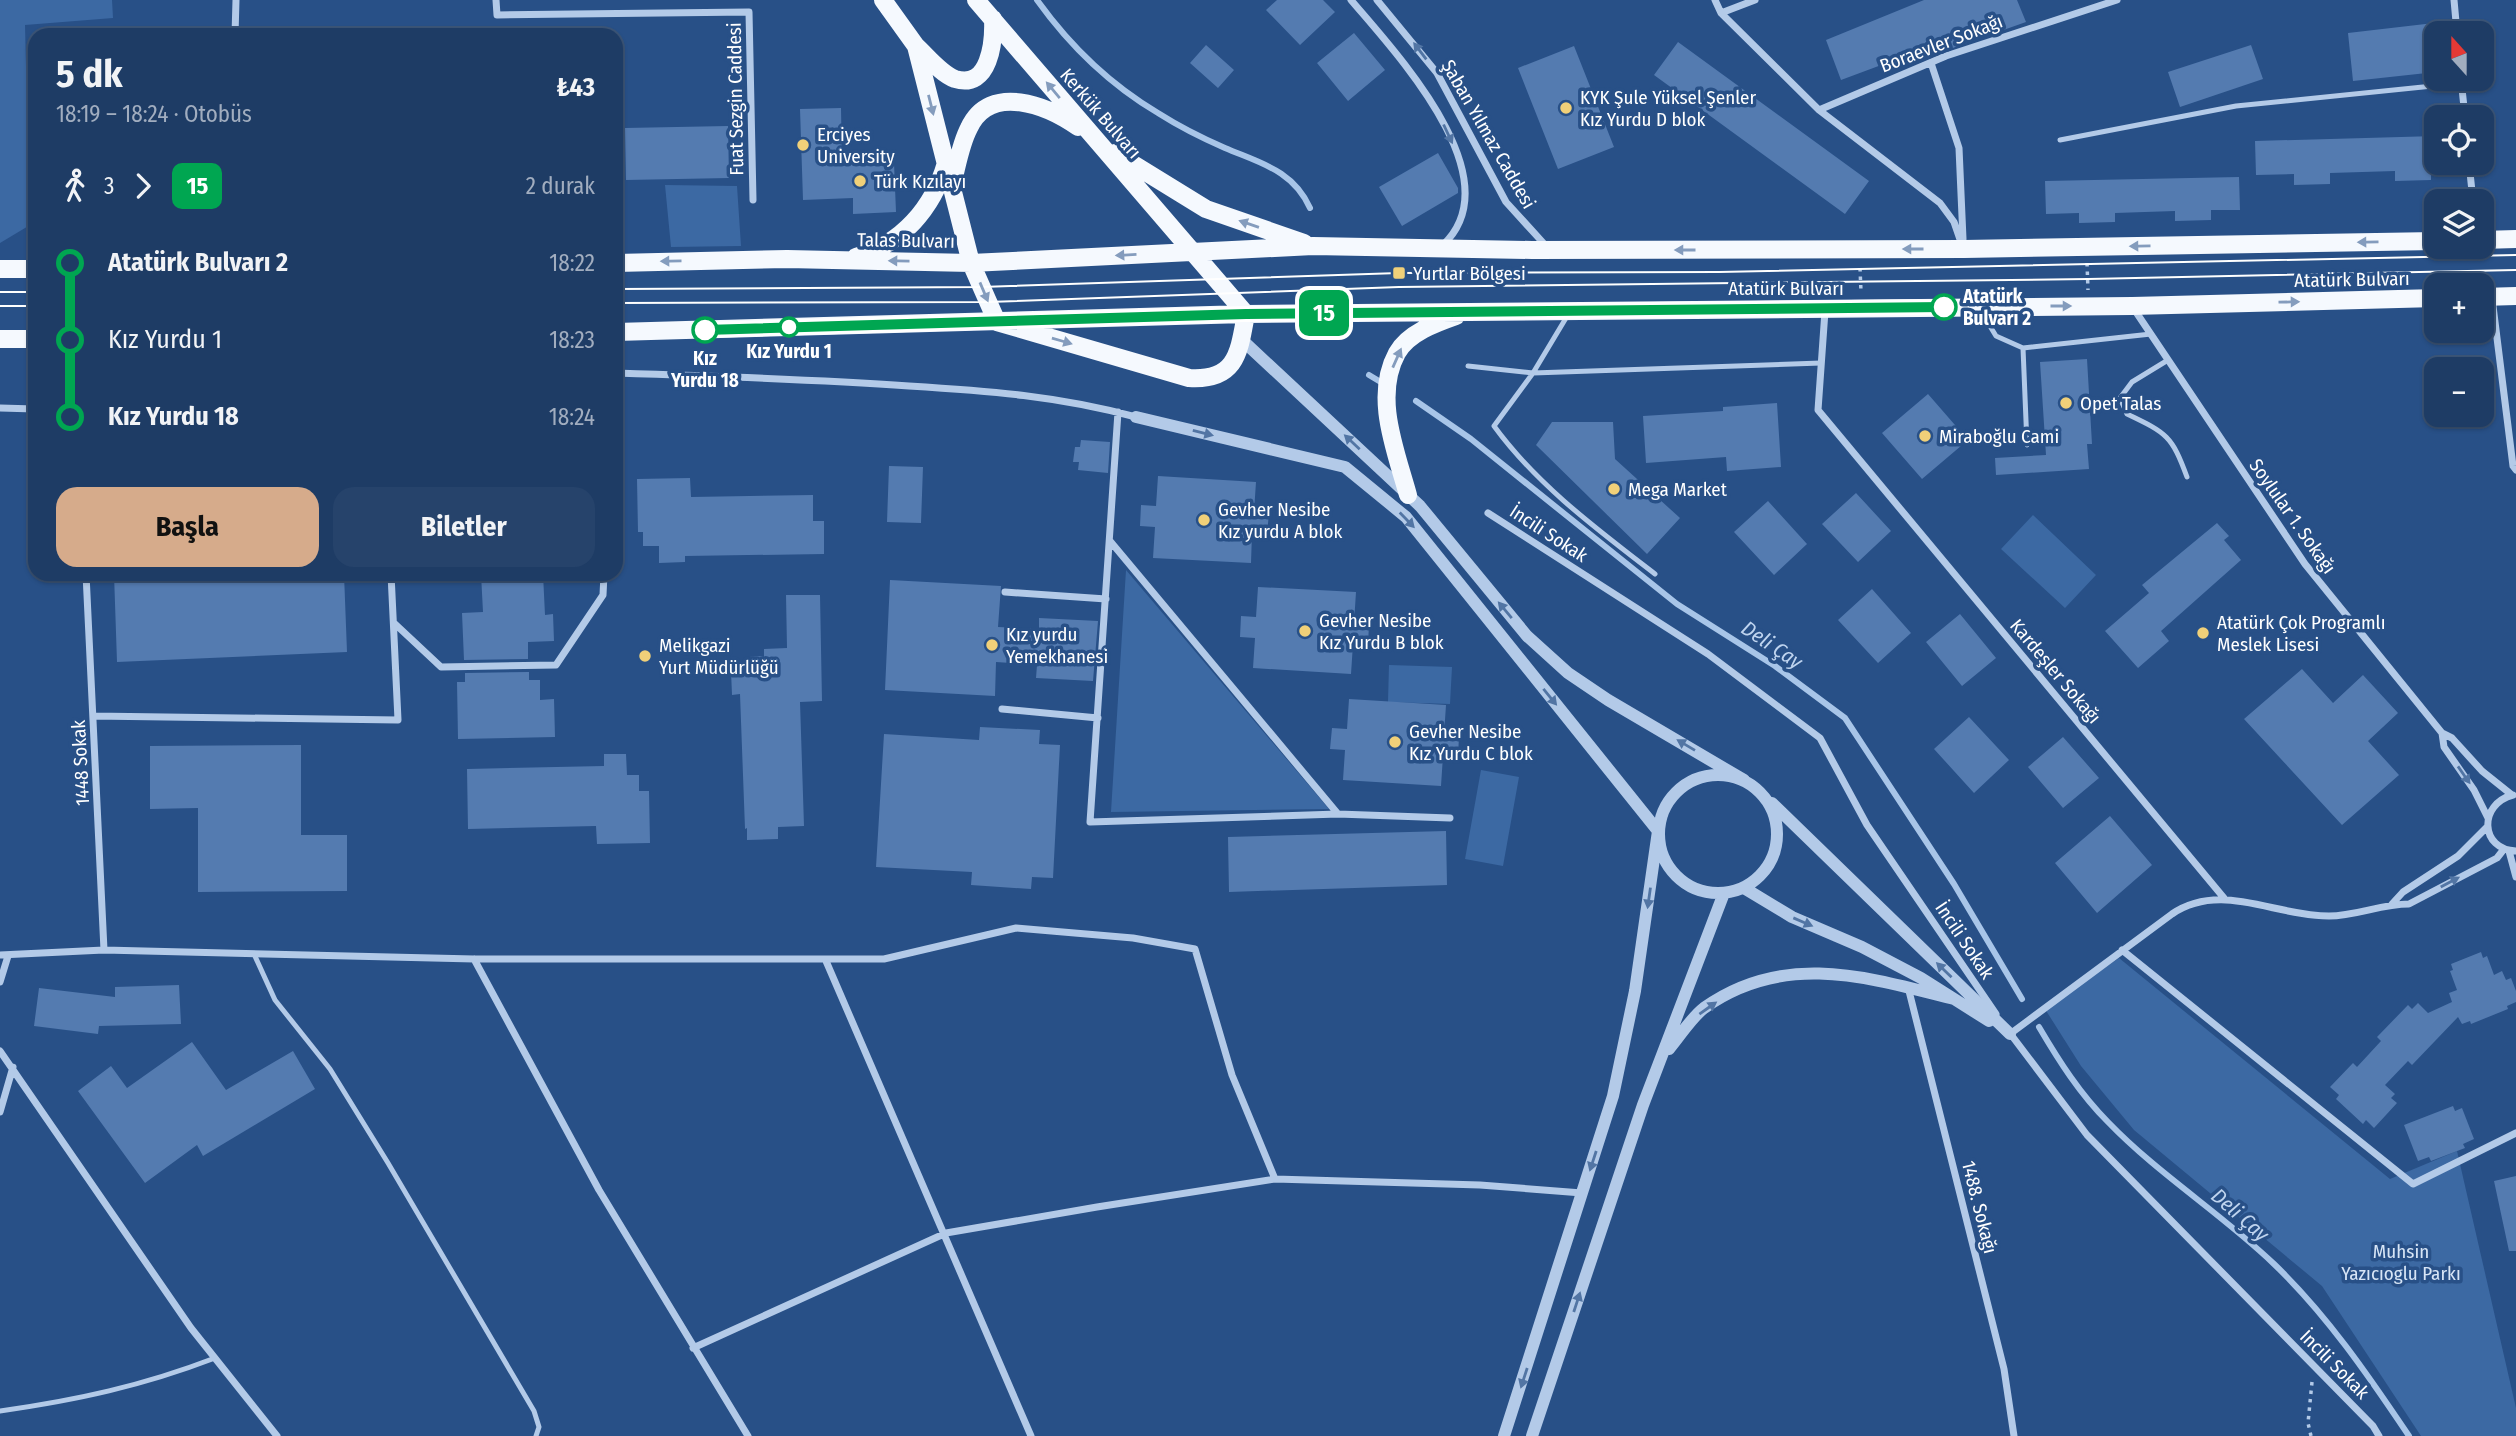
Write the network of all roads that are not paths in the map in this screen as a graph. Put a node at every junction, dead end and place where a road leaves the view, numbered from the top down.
1 (236, 0) edge
2 (496, 0) edge
3 (883, 0) edge
4 (976, 0) edge
5 (1351, 0) edge
6 (1377, 0) edge
7 (1716, 0) edge
8 (1755, 0) edge
9 (2117, 0) edge
10 (2454, 0) edge
11 (1721, 13) junction
12 (993, 19) junction
13 (2456, 21) edge
14 (235, 28) edge
15 (916, 46) junction
16 (1930, 63) junction
17 (2424, 85) edge
18 (1819, 110) junction
19 (2060, 140) dead end
20 (1098, 143) junction
21 (946, 163) junction
22 (952, 187) junction
23 (753, 200) dead end
24 (2516, 239) edge
25 (2494, 240) edge
26 (2424, 241) edge
27 (1314, 246) junction
28 (1439, 248) junction
29 (1964, 249) junction
30 (1550, 250) junction
31 (1194, 252) junction
32 (845, 260) junction
33 (623, 263) edge
34 (971, 263) junction
35 (0, 269) edge
36 (28, 269) edge
37 (2516, 296) edge
38 (2494, 297) edge
39 (2424, 298) edge
40 (2132, 306) junction
41 (1978, 307) junction
42 (1825, 309) junction
43 (1570, 310) junction
44 (1467, 312) junction
45 (1246, 314) junction
46 (996, 322) junction
47 (623, 332) edge
48 (2151, 334) junction
49 (0, 339) edge
50 (28, 339) edge
51 (1241, 339) junction
52 (2494, 342) edge
53 (2023, 348) junction
54 (2168, 360) junction
55 (1821, 363) junction
56 (1468, 366) dead end
57 (623, 373) edge
58 (1533, 373) junction
59 (0, 408) edge
60 (28, 409) edge
61 (1118, 412) junction
62 (1136, 417) joint
63 (2027, 445) dead end
64 (2516, 470) edge
65 (2187, 477) dead end
66 (1408, 495) junction
67 (1488, 513) dead end
68 (1110, 541) junction
69 (1655, 574) dead end
70 (86, 581) edge
71 (391, 581) edge
72 (604, 581) edge
73 (1005, 592) dead end
74 (1106, 599) junction
75 (394, 623) junction
76 (1002, 709) dead end
77 (93, 716) junction
78 (1098, 718) junction
79 (2442, 733) junction
80 (1744, 780) junction
81 (1760, 791) junction
82 (2514, 795) edge
83 (1338, 814) junction
84 (1450, 818) dead end
85 (2488, 818) junction
86 (2487, 827) junction
87 (1658, 831) junction
88 (2509, 850) edge
89 (2516, 877) edge
90 (1744, 888) junction
91 (1724, 893) junction
92 (2224, 898) junction
93 (2392, 904) junction
94 (104, 950) junction
95 (2122, 950) junction
96 (254, 954) junction
97 (4, 956) edge
98 (474, 959) junction
99 (826, 961) junction
100 (0, 982) edge
101 (1908, 987) junction
102 (1954, 999) junction
103 (2010, 1034) junction
104 (0, 1051) edge
105 (1662, 1057) junction
106 (13, 1068) junction
107 (0, 1112) edge
108 (2516, 1133) edge
109 (1275, 1179) junction
110 (1582, 1194) junction
111 (946, 1233) junction
112 (694, 1348) junction
113 (215, 1358) junction
114 (0, 1411) edge
115 (277, 1436) edge
116 (536, 1436) edge
117 (748, 1436) edge
118 (1031, 1436) edge
119 (1504, 1436) edge
120 (1532, 1436) edge
121 (2014, 1436) edge
122 (2379, 1436) edge

1 - 14 street
2 - 23 street, Fuat Sezgin Caddesi
3 - 15 main road
4 - 12 main road, Kerkük Bulvarı
5 -> 28 street, Şaban Yılmaz Caddesi
30 -> 6 street, Şaban Yılmaz Caddesi
7 - 11 street
8 - 11 street
9 - 16 street, Boraevler Sokağı
10 - 13 street
11 - 18 street
12 - 15 main road
20 -> 12 main road, Kerkük Bulvarı
15 -> 21 main road
16 - 18 street, Boraevler Sokağı
16 - 29 street
17 - 19 lane
18 - 29 street
20 - 22 main road
27 -> 20 main road
20 - 31 main road, Kerkük Bulvarı
21 - 22 main road
21 - 32 main road
22 - 34 main road
24 - 25 main road
26 -> 29 main road, Atatürk Bulvarı
27 - 28 main road, Atatürk Bulvarı
27 - 31 main road, Atatürk Bulvarı
28 - 30 main road, Atatürk Bulvarı
29 -> 30 main road, Atatürk Bulvarı
31 -> 34 main road, Talas Bulvarı
31 - 45 main road, Kerkük Bulvarı
32 -> 33 main road, Talas Bulvarı
34 -> 32 main road, Talas Bulvarı
34 -> 46 main road
35 - 36 main road
37 - 38 main road
40 -> 39 main road, Atatürk Bulvarı
41 -> 40 main road, Atatürk Bulvarı
40 - 48 street, Soylular 1. Sokağı
41 - 42 main road, Atatürk Bulvarı
41 - 53 lane
42 - 43 main road, Atatürk Bulvarı
42 - 55 street, Kardeşler Sokağı
43 - 44 main road, Atatürk Bulvarı
43 - 58 lane
44 - 45 main road, Atatürk Bulvarı
66 -> 44 main road
45 - 46 main road, Atatürk Bulvarı
45 - 51 main road
46 - 47 main road
46 -> 51 main road
48 - 53 lane
48 - 54 street, Soylular 1. Sokağı
49 - 50 main road
66 -> 51 street
52 - 64 street
53 - 63 lane
54 - 65 lane
54 - 79 street, Soylular 1. Sokağı
55 - 58 lane
55 - 92 street, Kardeşler Sokağı
56 - 58 lane
57 - 61 street
58 - 69 lane
59 - 60 street
61 - 62 street
61 - 68 street
62 -> 87 street
80 -> 66 street
67 - 103 street, İncili Sokak
68 - 74 street
68 - 83 street
70 - 77 street, 1448 Sokak
71 - 75 street
72 - 75 street
73 - 74 street
74 - 78 street
75 - 77 street
76 - 78 street
77 - 94 street, 1448 Sokak
78 - 83 street
79 - 82 street, Soylular 1. Sokağı
79 -> 85 street, Soylular 1. Sokağı
80 - 81 street
80 - 87 street
81 - 90 street
103 -> 81 street
82 - 85 street
83 - 84 street
85 - 86 street
86 - 88 street
86 - 93 street
87 - 91 street
87 -> 110 street
88 - 89 street
93 -> 88 street
90 - 91 street
90 -> 102 street
91 - 105 street
92 - 93 street
92 - 95 street
94 - 96 street
94 - 97 street
95 - 103 street
95 - 108 street
96 - 98 street
96 - 116 lane
97 - 100 street
98 - 99 street
98 - 112 street
99 - 109 street
99 - 111 street
101 - 102 street
105 -> 101 street
101 - 121 street, 1488. Sokağı
102 - 103 street
103 - 122 street, İncili Sokak
104 - 106 street
120 -> 105 street
106 - 107 street
106 - 113 street
109 - 110 street
109 - 111 street
110 -> 119 street
111 - 112 street
111 - 118 street
112 - 117 street
113 - 114 lane
113 - 115 street

